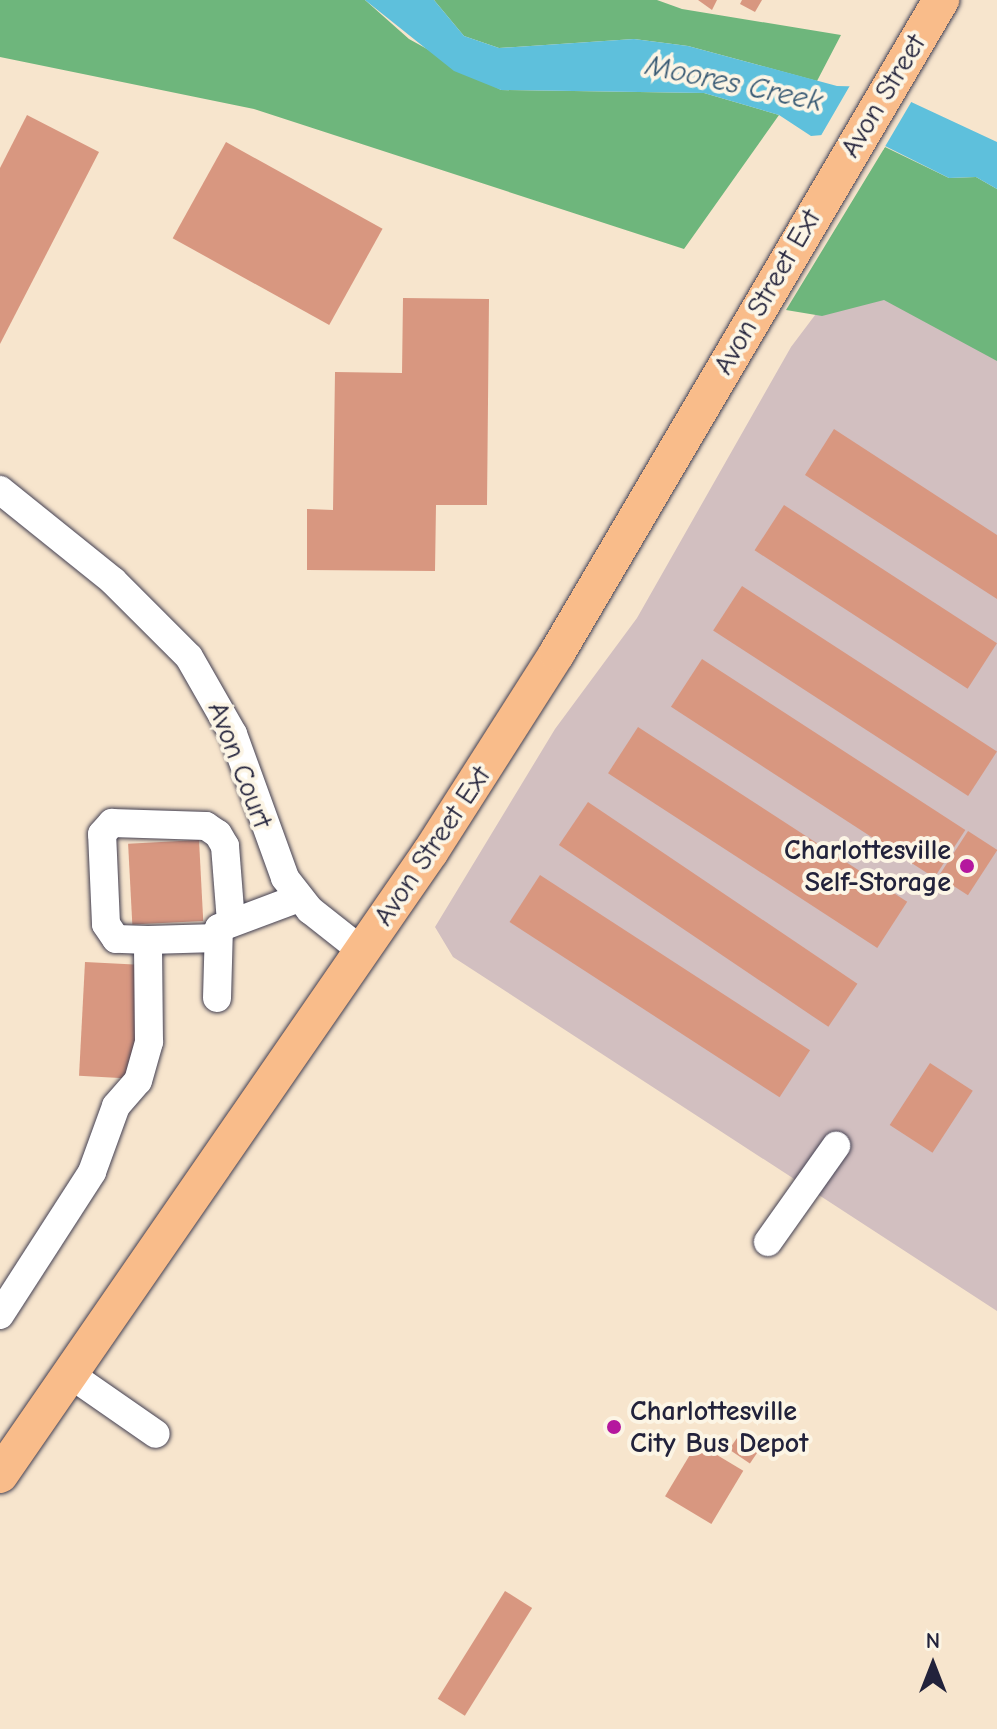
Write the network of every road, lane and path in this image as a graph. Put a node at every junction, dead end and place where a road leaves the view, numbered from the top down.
1 (941, 0) edge
2 (825, 193) joint
3 (0, 490) edge
4 (299, 898) junction
5 (225, 930) junction
6 (148, 940) junction
7 (362, 951) junction
8 (217, 998) dead end
9 (836, 1146) dead end
10 (768, 1242) dead end
11 (0, 1315) edge
12 (71, 1375) junction
13 (156, 1434) dead end
14 (0, 1475) edge

1 - 2 main road, Avon Street
2 - 7 main road, Avon Street Ext
3 - 4 street, Avon Court
4 - 5 street
4 - 7 street, Avon Court
5 - 6 street
5 - 6 street
5 - 8 street
6 - 11 street
7 - 12 main road, Avon Street Ext
9 - 10 street
12 - 13 street
12 - 14 main road, Avon Street Ext

